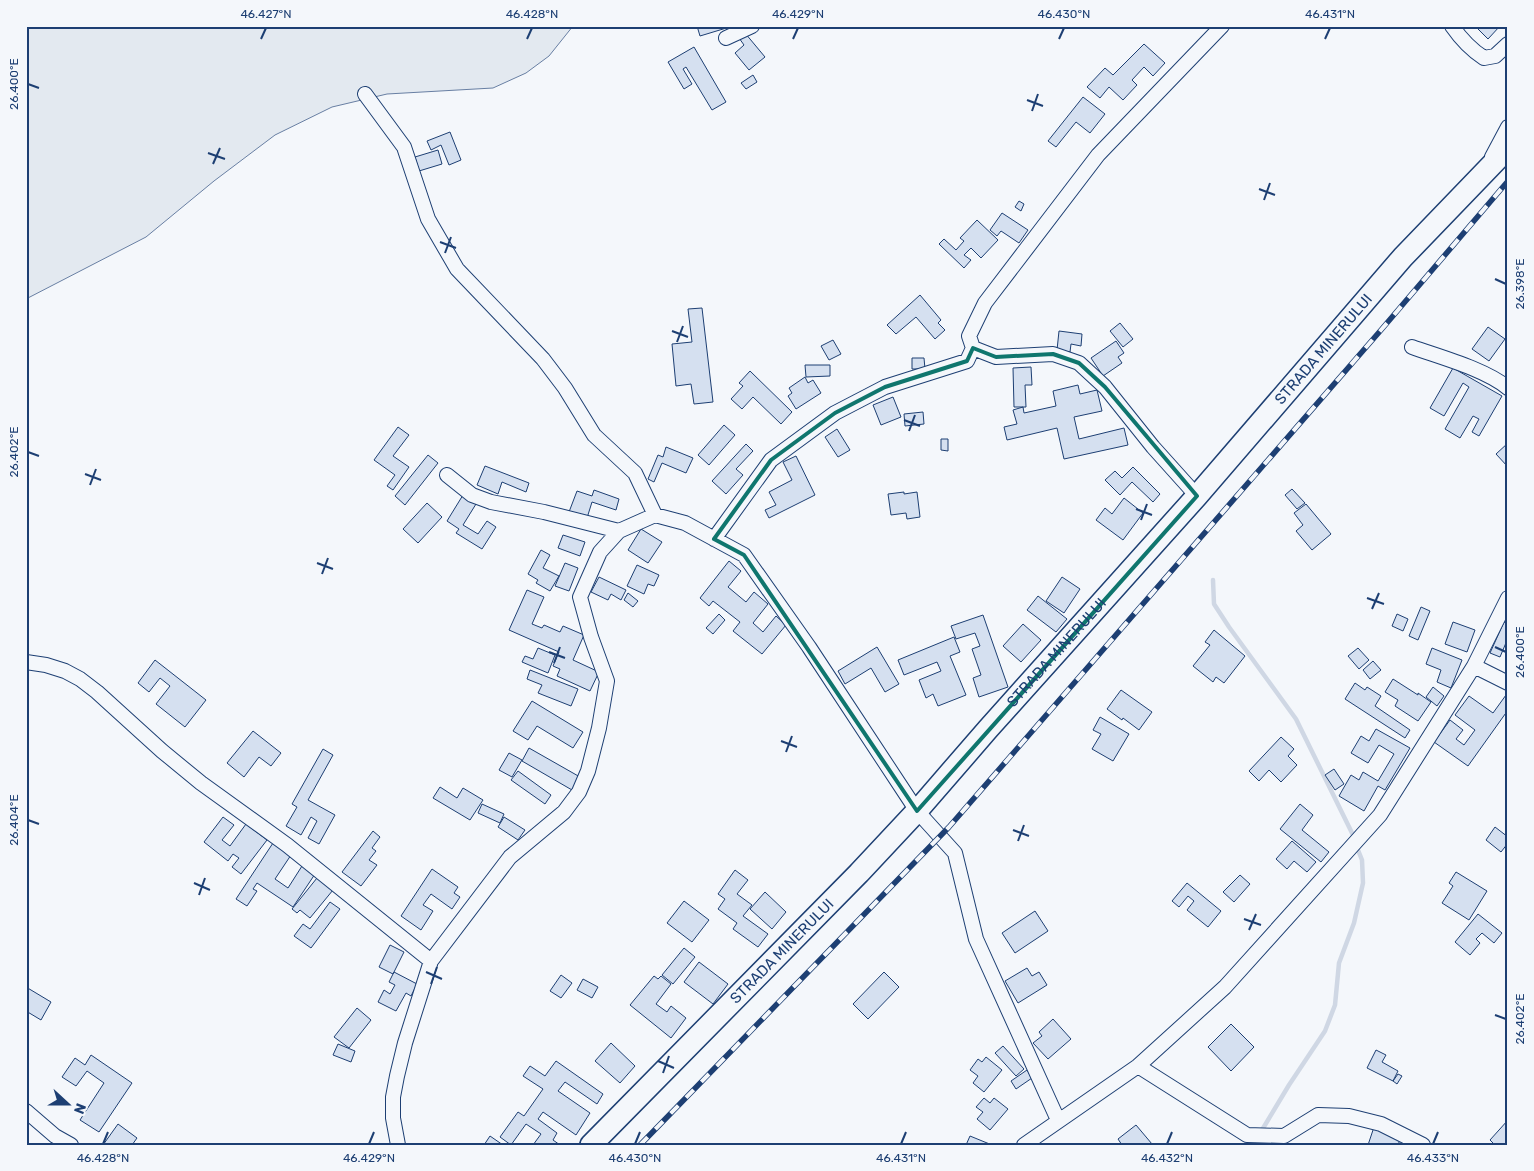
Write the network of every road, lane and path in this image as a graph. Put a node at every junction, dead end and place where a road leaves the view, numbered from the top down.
1 (752, 26) edge
2 (1222, 26) edge
3 (1452, 26) edge
4 (726, 38) dead end
5 (1508, 44) edge
6 (365, 94) dead end
7 (1508, 127) edge
8 (1508, 148) edge
9 (1483, 173) junction
10 (1412, 347) dead end
11 (973, 348) junction
12 (1508, 388) edge
13 (448, 475) dead end
14 (1197, 496) junction
15 (655, 516) junction
16 (619, 532) junction
17 (714, 539) junction
18 (1508, 598) edge
19 (26, 662) edge
20 (1474, 666) junction
21 (1508, 684) edge
22 (917, 811) junction
23 (431, 961) junction
24 (1138, 1066) junction
25 (26, 1111) edge
26 (1058, 1120) junction
27 (71, 1145) edge
28 (398, 1145) edge
29 (591, 1145) edge
30 (1024, 1145) edge
31 (1423, 1145) edge

1 - 4 street
2 - 11 street
3 - 5 street
6 - 15 street
7 - 9 street
8 - 9 main road, STRADA MINERULUI
9 - 14 main road, STRADA MINERULUI
10 - 12 street
11 - 14 street
11 - 17 street
13 - 16 street
14 - 22 main road, STRADA MINERULUI
15 - 16 street
15 - 17 street
16 - 23 street
17 - 22 street
18 - 20 street
19 - 23 street
20 - 21 street
20 - 24 street
22 - 26 street
22 - 29 main road, STRADA MINERULUI
23 - 28 street
24 - 26 street
24 - 31 street
25 - 27 street
26 - 30 street

